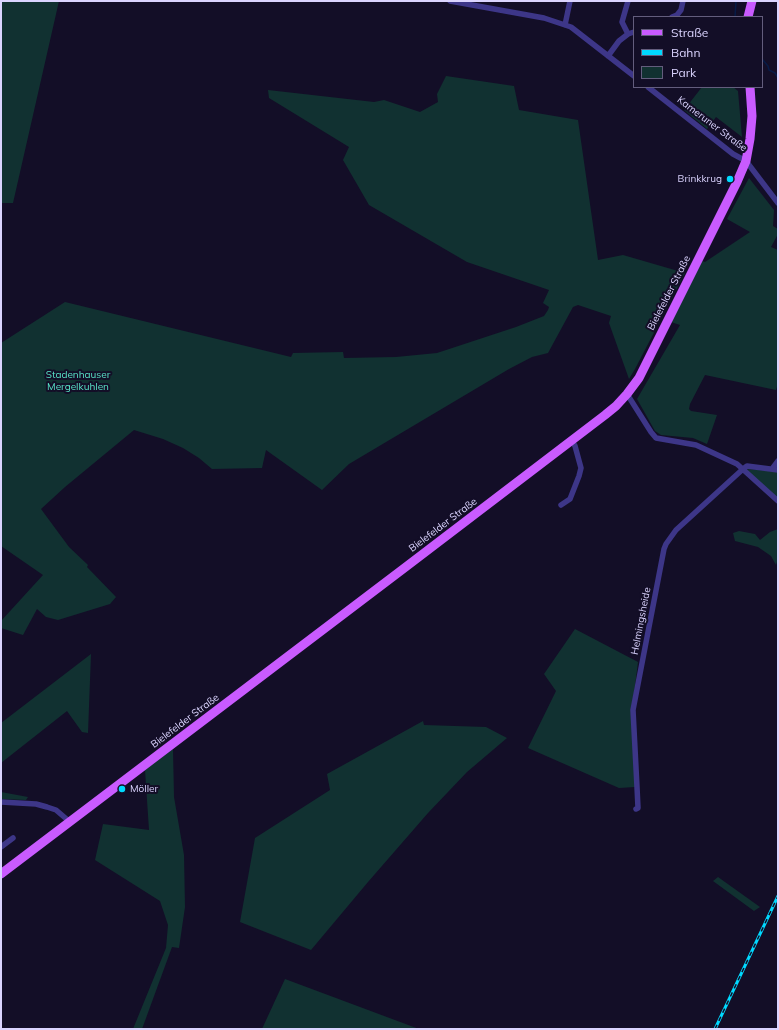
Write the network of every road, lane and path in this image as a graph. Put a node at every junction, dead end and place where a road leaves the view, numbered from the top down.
1 (450, 1) edge
2 (570, 1) edge
3 (628, 1) edge
4 (683, 1) edge
5 (752, 1) edge
6 (674, 16) edge
7 (748, 16) edge
8 (565, 25) junction
9 (633, 32) edge
10 (628, 34) junction
11 (608, 56) junction
12 (633, 75) edge
13 (649, 88) edge
14 (750, 88) edge
15 (746, 161) junction
16 (778, 203) edge
17 (627, 394) junction
18 (572, 440) junction
19 (778, 461) edge
20 (743, 469) junction
21 (775, 469) edge
22 (778, 501) edge
23 (561, 505) dead end
24 (1, 802) edge
25 (636, 809) dead end
26 (70, 822) junction
27 (13, 838) dead end
28 (1, 847) edge
29 (1, 874) edge

1 - 8 street
2 - 8 street
3 - 10 street
4 - 6 street
5 - 7 main road
8 - 11 street
9 - 10 street
10 - 11 street
11 - 12 street
13 - 15 street, Kameruner Straße
14 - 15 main road, Bielefelder Straße
15 - 16 street
15 - 17 main road, Bielefelder Straße
17 - 18 main road, Bielefelder Straße
17 - 20 street
18 - 23 street
18 - 26 main road, Bielefelder Straße
19 - 21 street
20 - 21 street
20 - 22 street
20 - 25 street, Helmingsheide
24 - 26 street
26 - 29 main road, Bielefelder Straße
27 - 28 street

